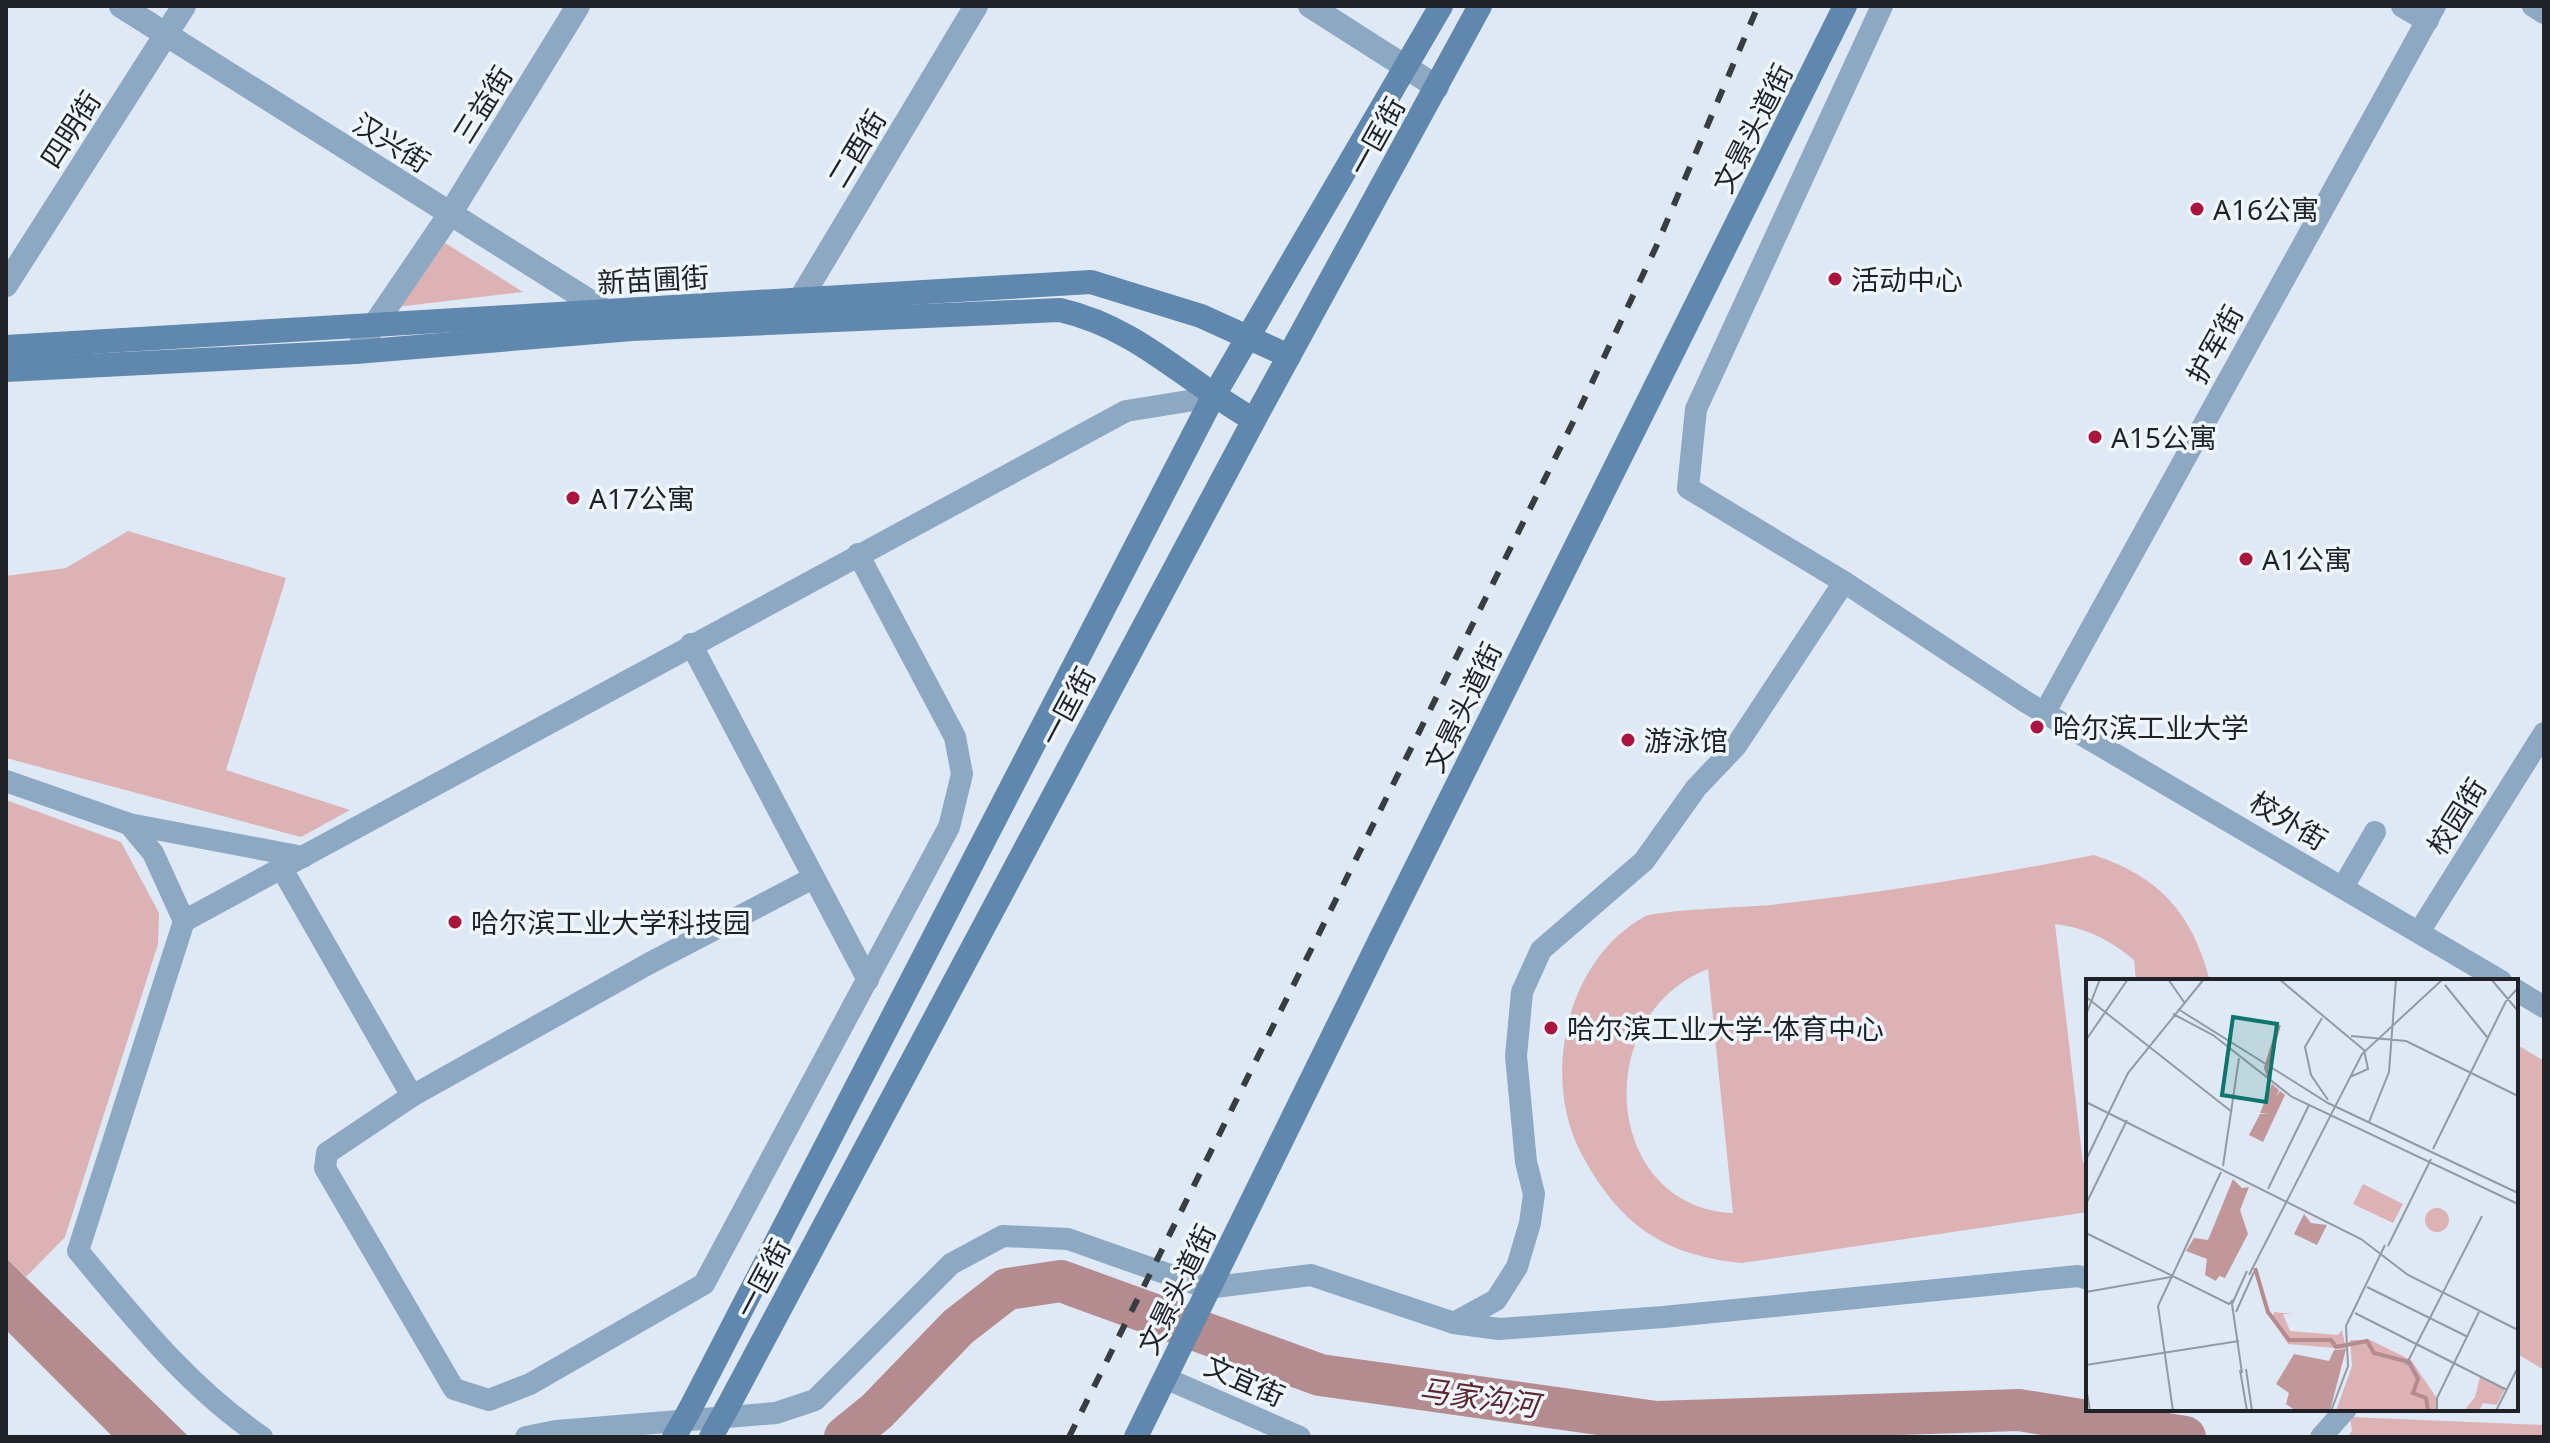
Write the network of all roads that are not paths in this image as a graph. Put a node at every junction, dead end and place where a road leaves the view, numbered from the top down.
1 (121, 6) edge
2 (184, 6) edge
3 (578, 6) edge
4 (976, 6) edge
5 (1310, 6) edge
6 (1441, 6) edge
7 (1480, 6) edge
8 (1845, 6) edge
9 (1882, 6) edge
10 (2403, 6) edge
11 (2533, 6) edge
12 (2431, 13) edge
13 (2544, 13) edge
14 (166, 35) junction
15 (1407, 68) junction
16 (1437, 87) junction
17 (450, 214) junction
18 (6, 285) edge
19 (604, 311) junction
20 (794, 311) junction
21 (373, 327) junction
22 (632, 329) junction
23 (1248, 338) junction
24 (6, 347) edge
25 (356, 352) junction
26 (1289, 356) junction
27 (6, 370) edge
28 (1213, 397) junction
29 (1254, 420) junction
30 (858, 554) junction
31 (1844, 582) junction
32 (691, 644) junction
33 (2045, 712) junction
34 (2544, 733) edge
35 (6, 781) edge
36 (129, 824) junction
37 (2375, 832) dead end
38 (303, 857) junction
39 (282, 869) junction
40 (813, 878) junction
41 (2343, 887) junction
42 (184, 921) junction
43 (2419, 932) junction
44 (2498, 979) edge
45 (868, 980) junction
46 (2518, 991) edge
47 (2544, 1007) edge
48 (412, 1096) junction
49 (2086, 1278) edge
50 (1454, 1323) junction
51 (1165, 1378) junction
52 (2344, 1411) edge
53 (262, 1437) edge
54 (526, 1437) edge
55 (674, 1437) edge
56 (711, 1437) edge
57 (1136, 1437) edge
58 (1300, 1437) edge
59 (2321, 1437) edge

1 - 14 street, 汉兴街
2 - 14 street, 四明街
3 - 17 street, 三益街
4 - 20 street, 二酉街
5 - 15 street
6 - 15 main road, 一匡街
7 - 16 main road, 一匡街
8 - 51 main road, 文景头道街, bridge
9 - 31 street, 校外街
10 - 12 street
11 - 13 street
12 - 33 street, 护军街
14 - 17 street, 汉兴街
14 - 18 street, 四明街
15 - 16 street
15 - 23 main road, 一匡街
16 - 26 main road, 一匡街
17 - 19 street, 汉兴街
17 - 21 street, 三益街
19 - 20 main road, 新苗圃街
19 - 21 main road, 新苗圃街
19 - 22 street, 汉兴街
20 - 22 main road, 新苗圃街
20 - 23 main road, 新苗圃街
20 - 28 main road, 新苗圃街
21 - 24 main road, 新苗圃街
21 - 25 street, 三益街
22 - 25 main road, 新苗圃街
23 - 26 main road, 新苗圃街
23 - 28 main road, 一匡街
25 - 27 main road, 新苗圃街
26 - 29 main road, 一匡街
28 - 29 main road, 新苗圃街
28 - 30 street
28 - 55 main road, 一匡街, bridge
29 - 56 main road, 一匡街, bridge
30 - 32 street
30 - 45 street
31 - 33 street, 校外街
31 - 50 street
32 - 38 street
32 - 40 street
33 - 41 street, 校外街
34 - 43 street, 校园街
35 - 36 street
36 - 38 street
36 - 42 street
37 - 41 street
38 - 39 street
39 - 42 street
39 - 48 street
40 - 45 street
40 - 48 street
41 - 43 street, 校外街
42 - 53 street
43 - 44 street, 校外街
45 - 48 street
46 - 47 street
49 - 50 street
50 - 54 street
51 - 57 main road, 文景头道街, bridge
51 - 58 street, 文宜街
52 - 59 street

